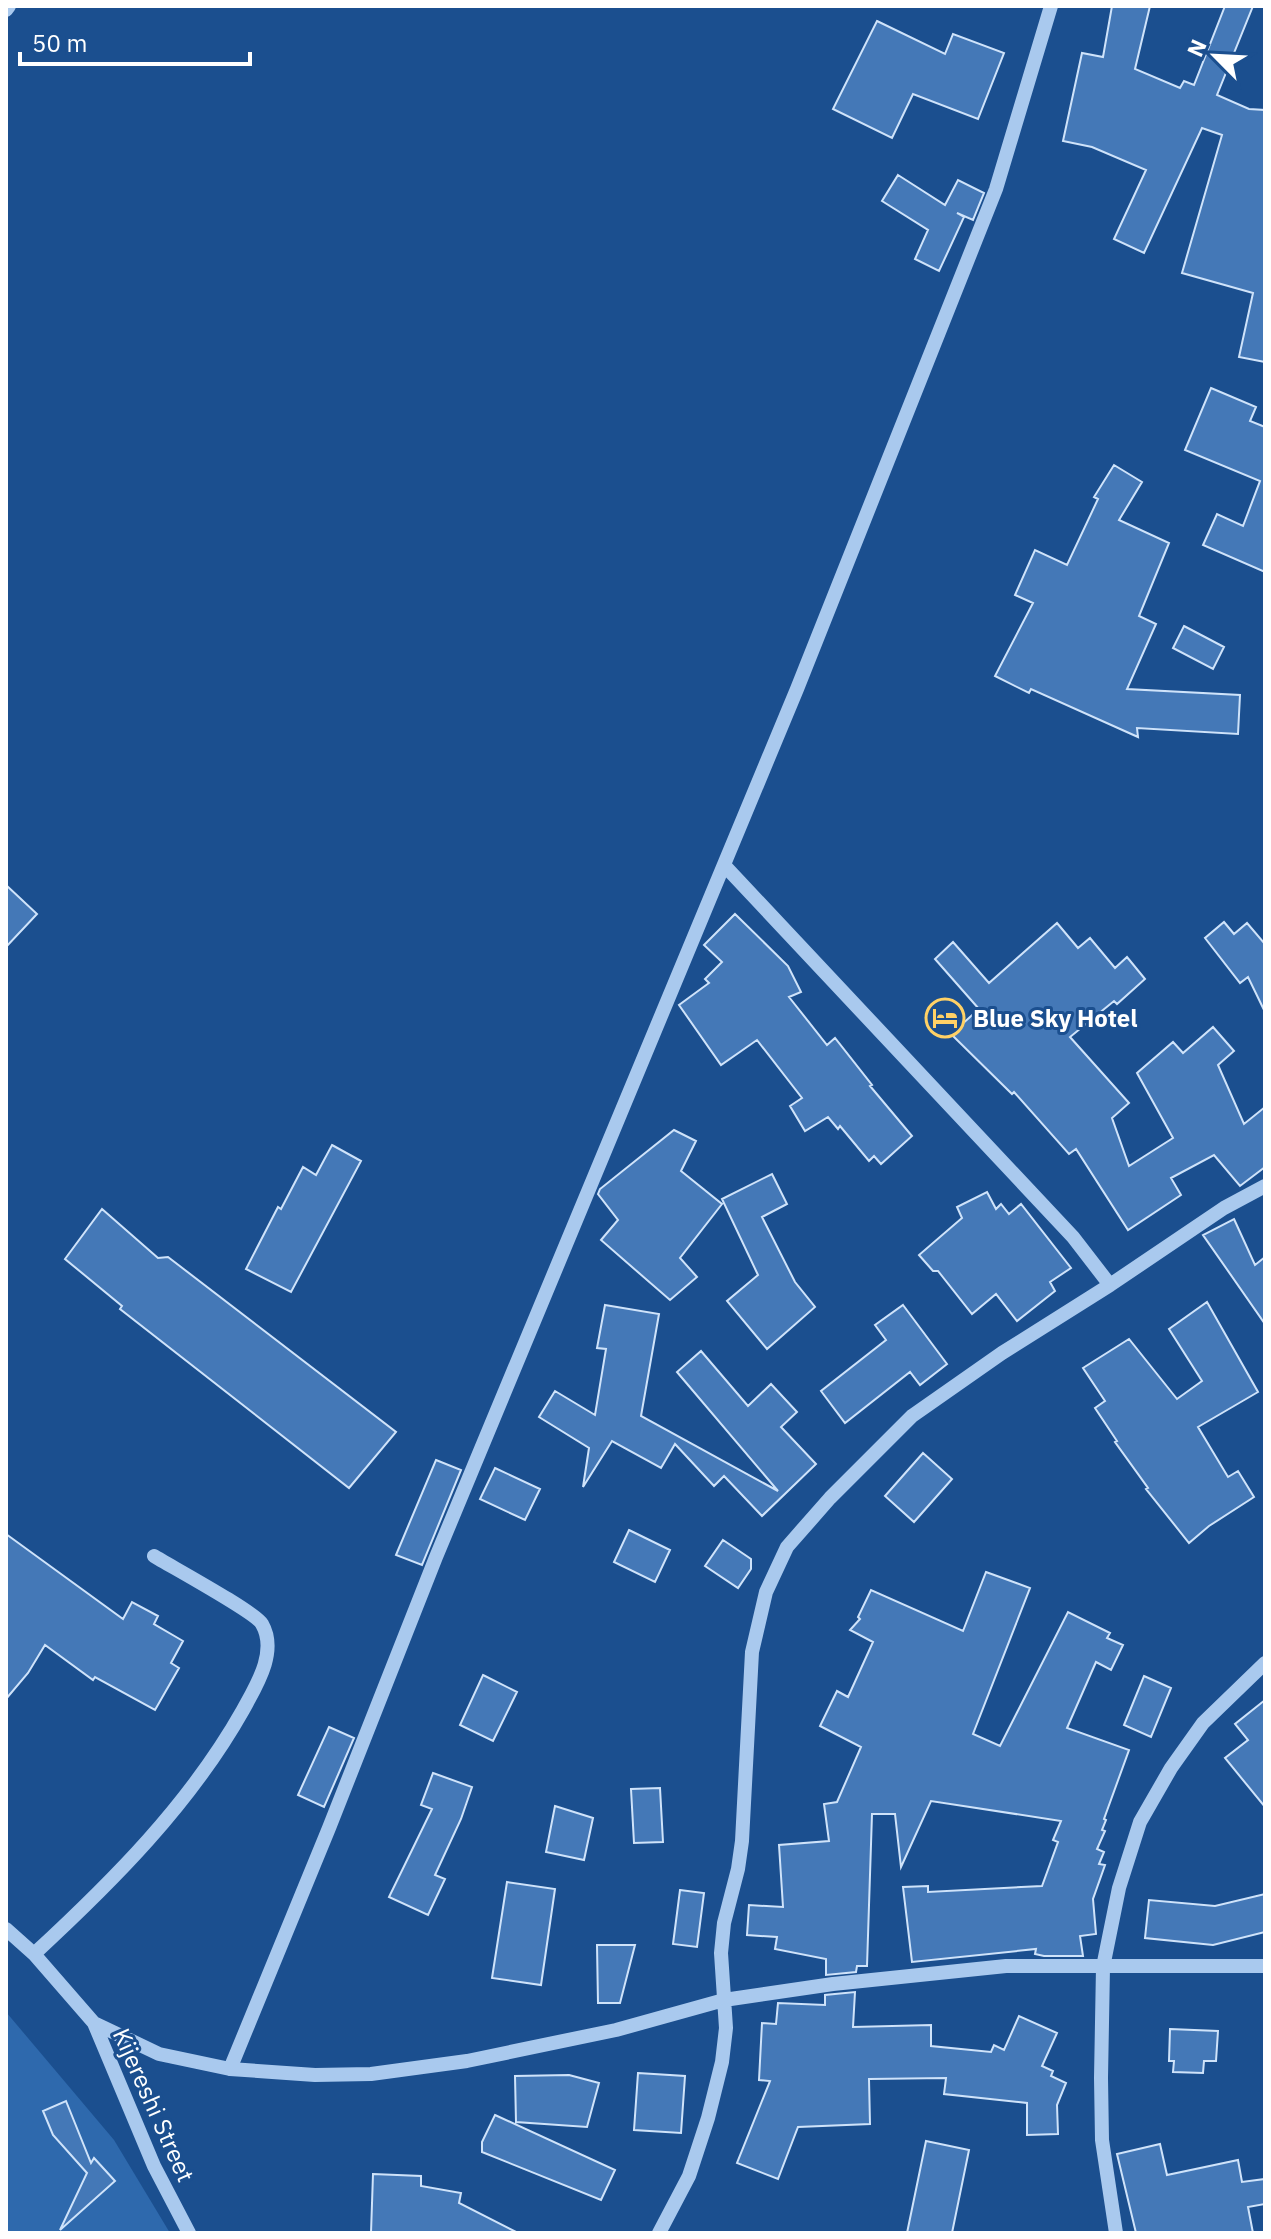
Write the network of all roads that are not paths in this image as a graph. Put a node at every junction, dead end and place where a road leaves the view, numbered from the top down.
1 (1051, 6) edge
2 (724, 865) junction
3 (1265, 1186) edge
4 (1110, 1285) junction
5 (154, 1556) dead end
6 (1265, 1663) edge
7 (6, 1929) edge
8 (34, 1954) junction
9 (1265, 1966) edge
10 (1103, 1967) junction
11 (724, 2000) junction
12 (94, 2023) junction
13 (230, 2069) junction
14 (189, 2233) edge
15 (659, 2233) edge
16 (1116, 2233) edge

1 - 2 street
2 - 4 street
2 - 13 street
3 - 4 street
4 - 11 street
5 - 8 street
6 - 10 street
7 - 8 street, Kijereshi Street
8 - 12 street, Kijereshi Street
9 - 10 street
10 - 11 street
10 - 16 street
11 - 13 street
11 - 15 street
12 - 13 street
12 - 14 street, Kijereshi Street

